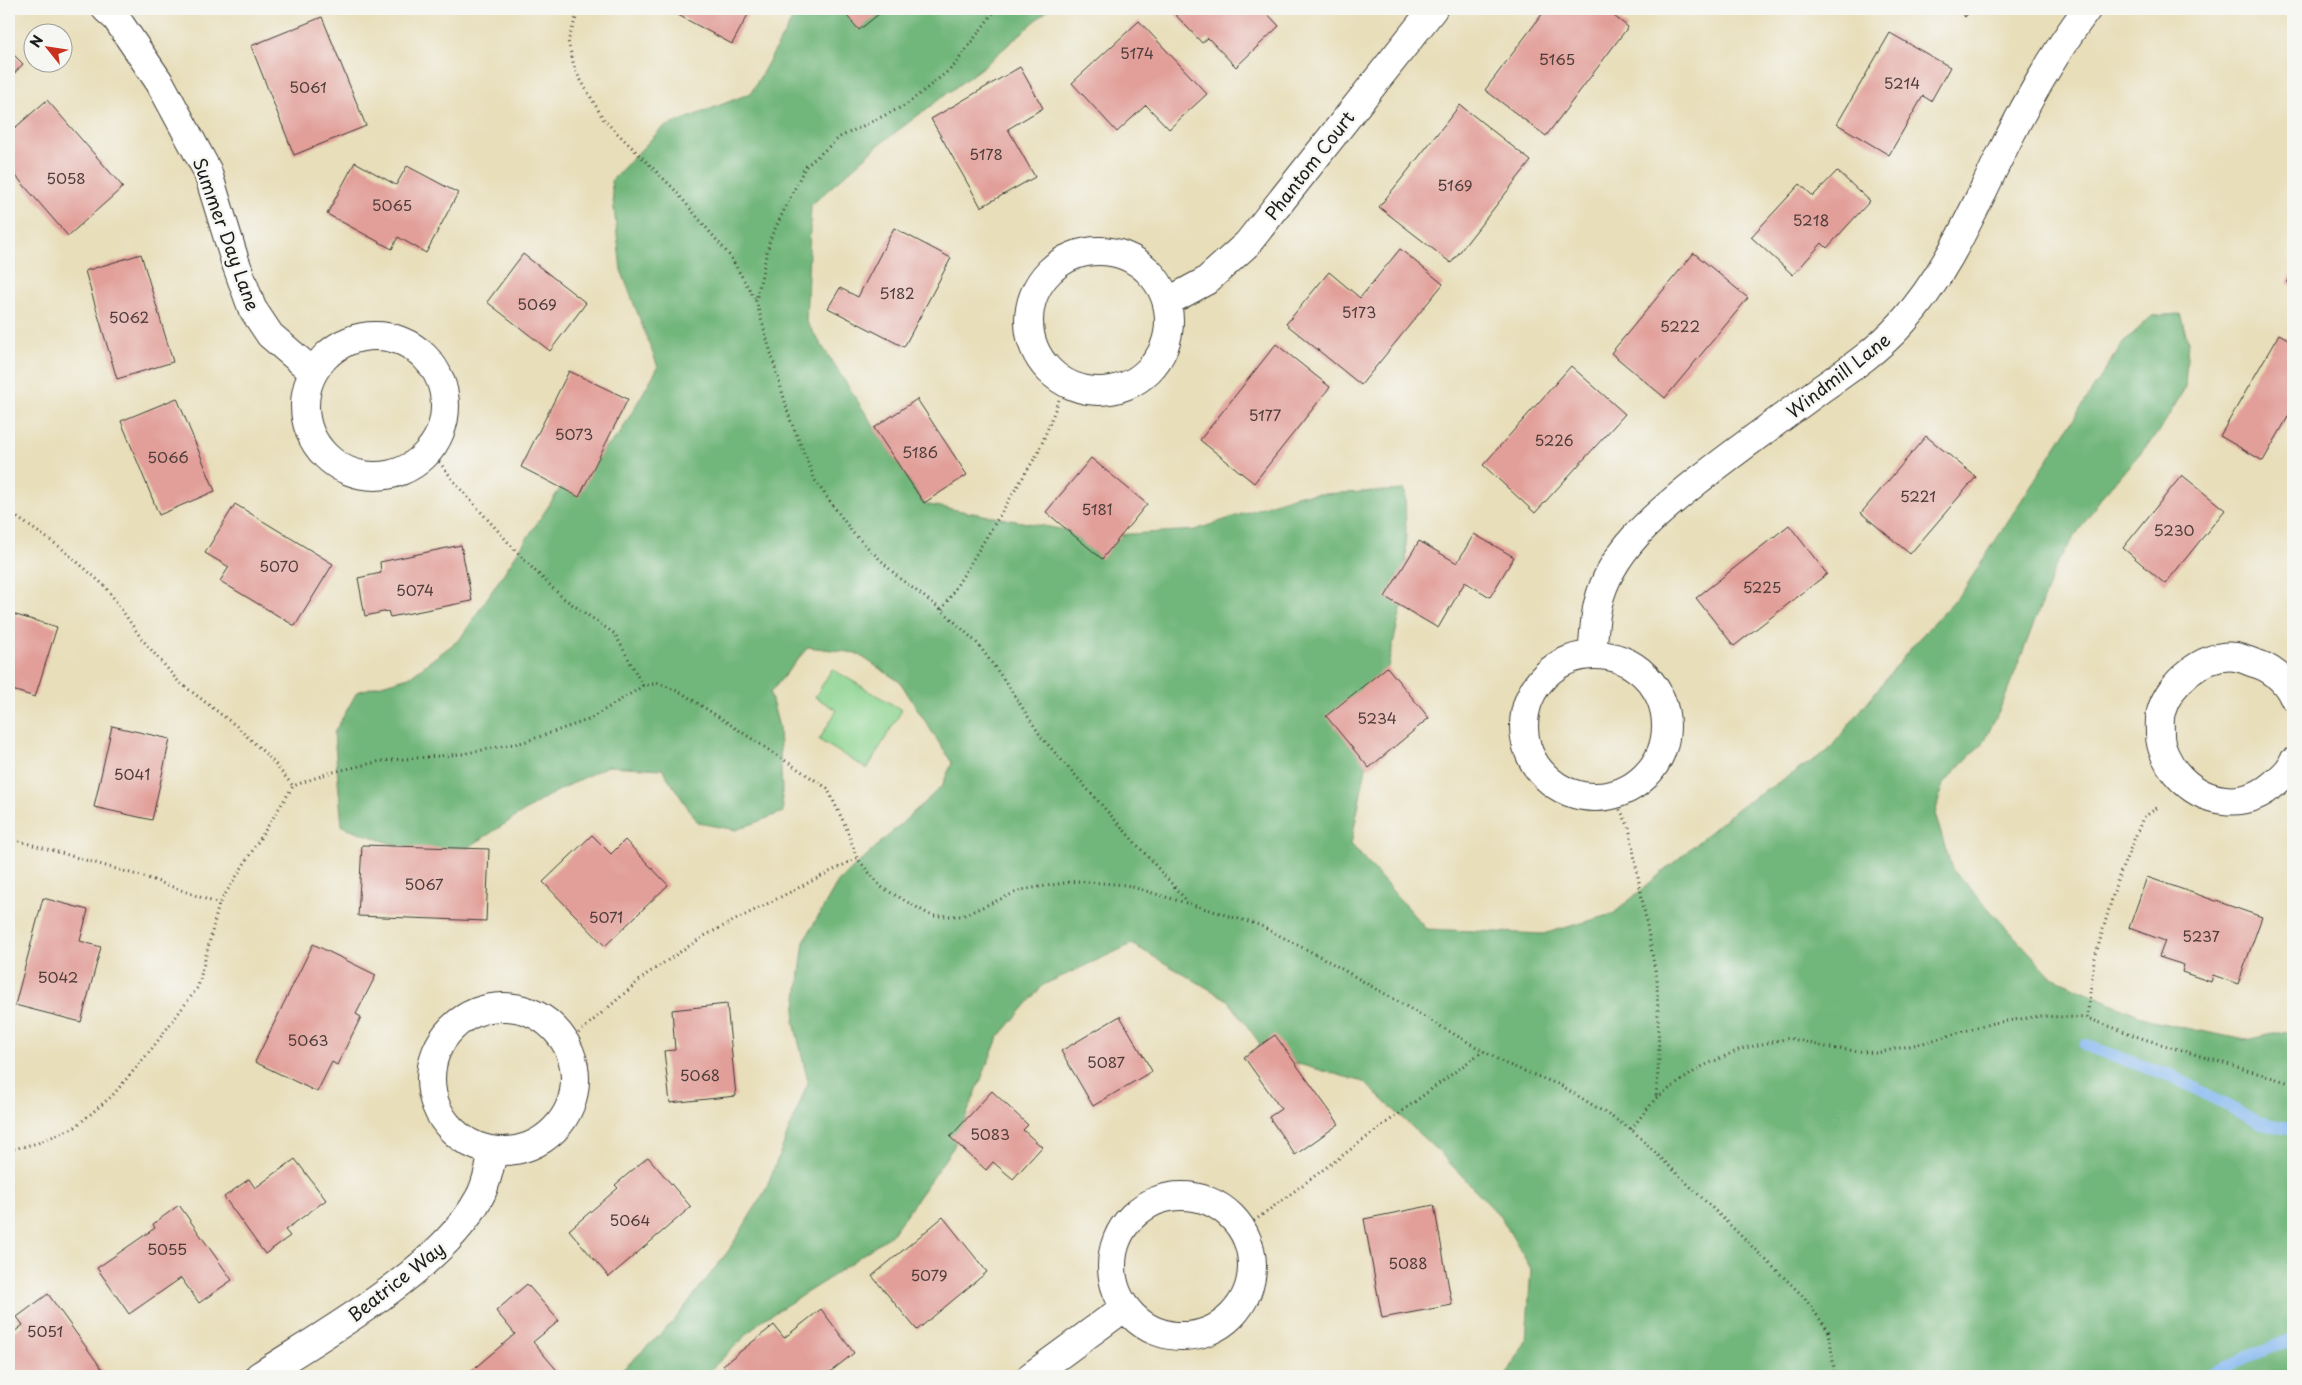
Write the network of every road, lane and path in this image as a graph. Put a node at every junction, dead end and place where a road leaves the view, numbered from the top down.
1 (106, 9) edge
2 (579, 9) edge
3 (996, 9) edge
4 (1433, 9) edge
5 (2087, 9) edge
6 (756, 301) junction
7 (1167, 302) junction
8 (314, 372) junction
9 (1065, 384) junction
10 (430, 450) junction
11 (9, 512) edge
12 (942, 610) junction
13 (1592, 654) junction
14 (643, 686) junction
15 (2292, 689) edge
16 (2293, 762) edge
17 (293, 786) junction
18 (2187, 786) junction
19 (1613, 796) junction
20 (9, 838) edge
21 (857, 858) junction
22 (1189, 902) junction
23 (220, 904) junction
24 (2088, 1018) junction
25 (567, 1044) junction
26 (1483, 1051) junction
27 (2293, 1084) edge
28 (1656, 1098) junction
29 (1631, 1129) junction
30 (9, 1150) edge
31 (494, 1152) junction
32 (1242, 1230) junction
33 (1124, 1308) junction
34 (259, 1376) edge
35 (1031, 1376) edge
36 (1835, 1376) edge

1 - 8 street, Summer Day Lane
2 - 6 path
3 - 6 path
4 - 7 street, Phantom Court
5 - 13 street, Windmill Lane
6 - 12 path
7 - 9 street
7 - 9 street
8 - 10 street
8 - 10 street
9 - 12 path
10 - 14 path
11 - 17 path
12 - 22 path
13 - 19 street
13 - 19 street
14 - 17 path
14 - 21 path
15 - 18 street
16 - 18 street
17 - 23 path
18 - 24 path
19 - 28 path
20 - 23 path
21 - 22 path
21 - 25 path
22 - 26 path
23 - 30 path
24 - 27 path
24 - 28 path
25 - 31 street
25 - 31 street
26 - 29 path
26 - 32 path
28 - 29 path
29 - 36 path
31 - 34 street, Beatrice Way
32 - 33 street
32 - 33 street
33 - 35 street

